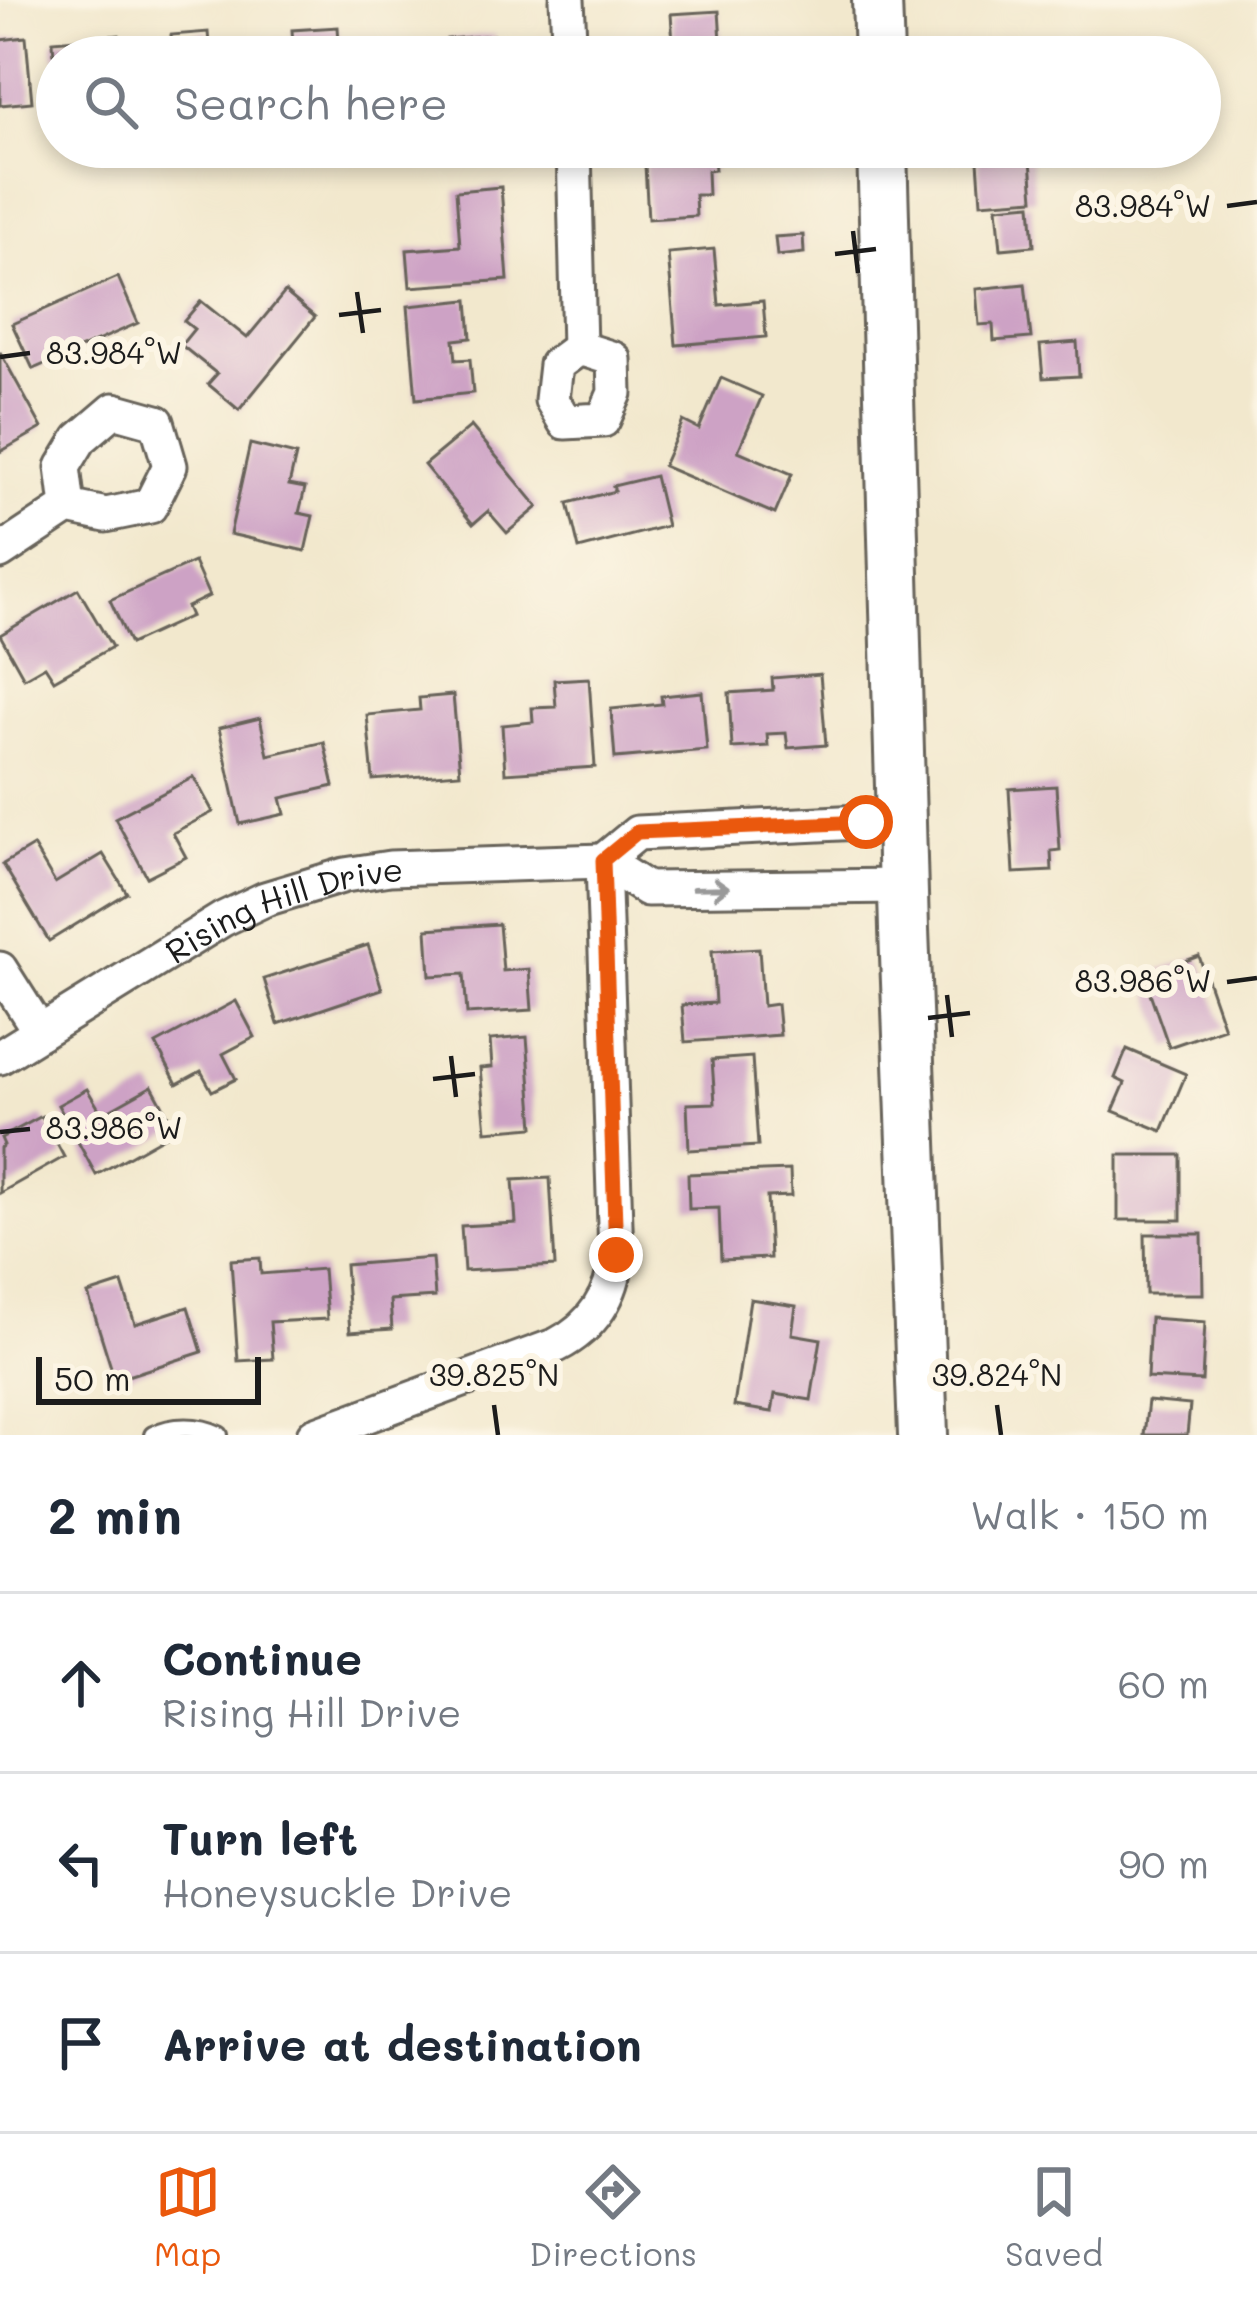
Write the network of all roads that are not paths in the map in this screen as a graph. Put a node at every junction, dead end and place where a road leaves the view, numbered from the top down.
1 (568, 0) edge
2 (877, 0) edge
3 (569, 36) edge
4 (878, 36) edge
5 (575, 168) edge
6 (883, 168) edge
7 (579, 348) dead end
8 (68, 507) dead end
9 (0, 552) edge
10 (901, 820) junction
11 (603, 860) junction
12 (903, 886) junction
13 (0, 969) edge
14 (40, 1032) junction
15 (0, 1057) edge
16 (153, 1435) edge
17 (219, 1435) edge
18 (314, 1435) edge
19 (923, 1435) edge

1 - 3 street
2 - 4 main road
5 - 7 street
6 - 10 main road
8 - 9 street
10 - 11 street, Rising Hill Drive
10 - 12 main road
11 -> 12 street
11 - 14 street, Rising Hill Drive
11 - 18 street
12 - 19 main road
13 - 14 street
14 - 15 street, Rising Hill Drive
16 - 17 lane

